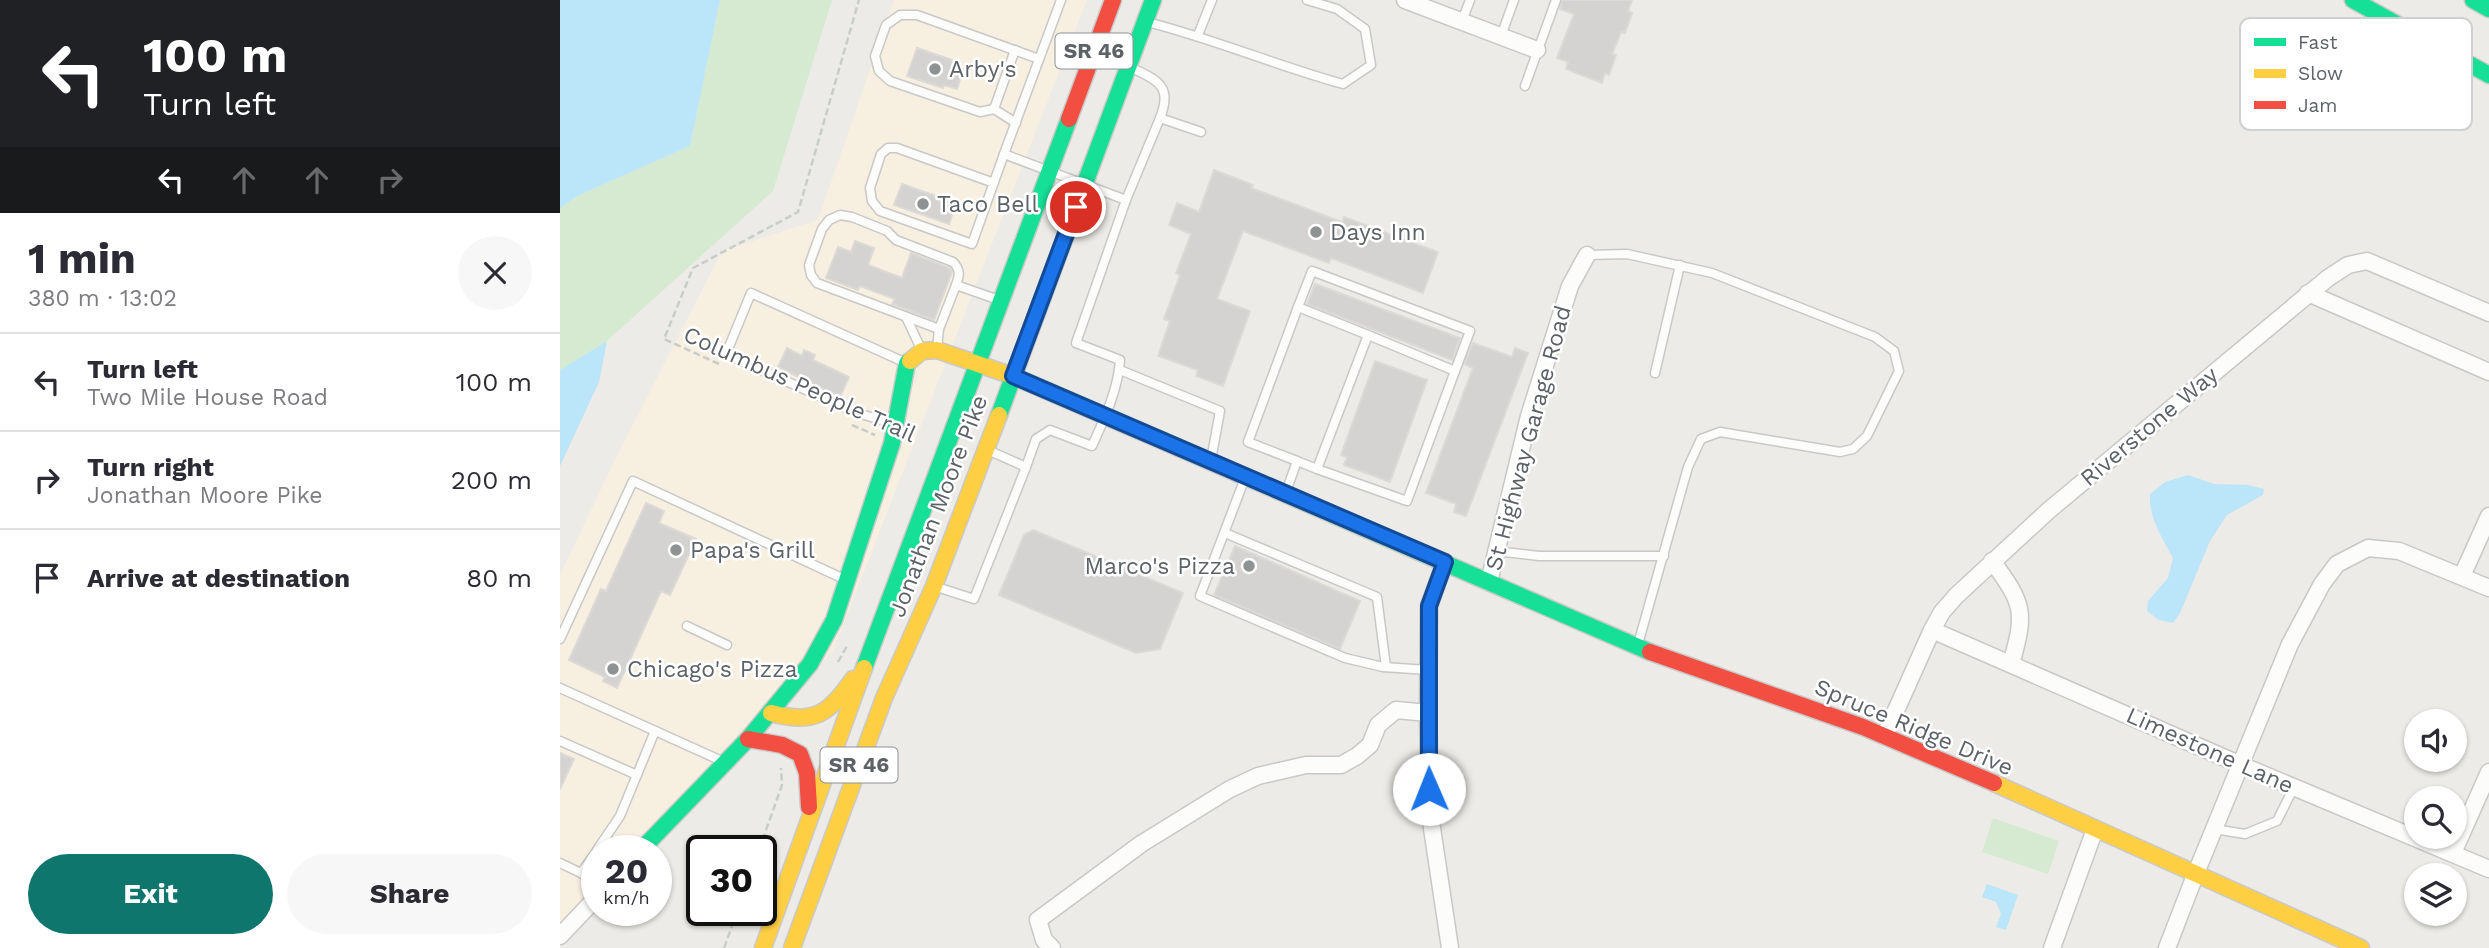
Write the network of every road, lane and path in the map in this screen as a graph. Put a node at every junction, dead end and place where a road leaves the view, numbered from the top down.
1 (859, 0) edge
2 (1061, 0) edge
3 (1113, 0) edge
4 (1153, 0) edge
5 (1212, 0) edge
6 (1307, 0) edge
7 (1405, 0) edge
8 (1470, 0) edge
9 (1514, 0) edge
10 (1556, 0) edge
11 (2353, 0) edge
12 (2473, 0) edge
13 (1426, 4) edge
14 (2489, 9) edge
15 (2386, 18) edge
16 (1145, 21) junction
17 (1462, 21) junction
18 (1198, 35) junction
19 (1502, 36) junction
20 (1015, 50) junction
21 (1538, 50) junction
22 (1039, 59) junction
23 (2472, 66) edge
24 (1128, 67) junction
25 (2489, 75) edge
26 (1525, 86) dead end
27 (994, 108) junction
28 (1160, 118) junction
29 (1016, 123) junction
30 (1201, 132) dead end
31 (1004, 154) junction
32 (1050, 172) junction
33 (994, 183) junction
34 (1085, 184) junction
35 (1126, 200) junction
36 (1587, 255) joint
37 (1680, 265) junction
38 (956, 285) junction
39 (2308, 293) junction
40 (1002, 302) junction
41 (1298, 307) junction
42 (2489, 313) edge
43 (906, 317) junction
44 (939, 329) junction
45 (1368, 335) junction
46 (930, 350) junction
47 (907, 363) junction
48 (978, 364) junction
49 (727, 368) dead end
50 (1120, 370) junction
51 (1455, 370) junction
52 (2489, 372) edge
53 (1655, 373) dead end
54 (1013, 376) junction
55 (1105, 416) junction
56 (841, 420) dead end
57 (895, 424) junction
58 (892, 443) junction
59 (986, 449) junction
60 (1297, 461) junction
61 (1211, 462) junction
62 (1026, 467) junction
63 (1317, 469) junction
64 (1245, 478) junction
65 (1284, 495) junction
66 (2489, 516) edge
67 (1225, 533) junction
68 (1496, 551) junction
69 (1664, 556) junction
70 (1992, 561) junction
71 (1445, 562) junction
72 (2462, 576) junction
73 (846, 580) junction
74 (1489, 582) junction
75 (934, 586) junction
76 (2489, 588) edge
77 (687, 626) dead end
78 (1932, 630) junction
79 (560, 639) edge
80 (727, 645) dead end
81 (1637, 647) junction
82 (870, 652) junction
83 (2011, 664) junction
84 (1386, 667) junction
85 (1428, 670) junction
86 (560, 688) edge
87 (771, 713) junction
88 (1427, 713) junction
89 (655, 731) junction
90 (1885, 735) junction
91 (748, 739) junction
92 (560, 741) edge
93 (780, 744) junction
94 (724, 762) junction
95 (2241, 765) junction
96 (2489, 772) edge
97 (637, 775) junction
98 (2294, 787) junction
99 (809, 826) junction
100 (2095, 829) junction
101 (2214, 829) junction
102 (608, 835) edge
103 (655, 835) edge
104 (764, 835) edge
105 (2453, 853) junction
106 (560, 863) edge
107 (2489, 869) edge
108 (581, 873) edge
109 (2196, 873) junction
110 (581, 914) edge
111 (732, 926) edge
112 (560, 936) edge
113 (724, 948) edge
114 (763, 948) edge
115 (792, 948) edge
116 (1052, 948) edge
117 (1450, 948) edge
118 (2052, 948) edge
119 (2167, 948) edge
120 (2361, 948) edge

1 - 49 path, Columbus People Trail
2 - 22 lane
3 - 32 main road, Jonathan Moore Pike / SR 46
4 - 16 main road, Jonathan Moore Pike / SR 46
5 - 18 lane
6 - 18 lane
7 - 13 street
8 - 17 lane
9 - 19 lane
10 - 21 lane
11 - 15 main road
12 - 14 main road
13 - 17 street
16 - 18 lane
16 - 24 main road, Jonathan Moore Pike / SR 46
17 - 19 street
19 - 21 street
20 - 22 lane
20 - 27 lane
20 - 27 lane
21 - 26 lane
22 - 29 lane
23 - 25 main road
24 - 28 lane
24 - 34 main road, Jonathan Moore Pike / SR 46
27 - 29 lane
28 - 30 lane
28 - 35 lane
29 - 31 lane
31 - 32 lane
31 - 33 lane
32 - 34 lane
32 - 40 main road, Jonathan Moore Pike / SR 46
33 - 33 lane
34 - 35 lane
34 - 54 main road, Jonathan Moore Pike / SR 46
35 - 50 lane
36 - 37 lane
36 - 68 street, St Highway Garage Road
37 - 53 lane
37 - 69 lane
38 - 40 lane
38 - 43 lane
38 - 44 lane
39 - 42 street, Riverstone Way
39 - 52 street
39 - 70 street, Riverstone Way
40 - 48 main road, Jonathan Moore Pike / SR 46
41 - 45 lane
41 - 51 lane
41 - 60 lane
43 - 44 lane
43 - 46 lane
44 - 46 lane
45 - 51 lane
45 - 63 lane
46 - 47 main road
46 - 48 main road, Spruce Ridge Drive
47 - 57 main road
47 - 57 lane
48 - 54 main road, Spruce Ridge Drive
48 - 82 main road, Jonathan Moore Pike / SR 46
50 - 55 lane
50 - 61 lane
51 - 63 lane
54 - 55 main road, Spruce Ridge Drive
54 - 59 main road, Jonathan Moore Pike / SR 46
55 - 61 main road, Spruce Ridge Drive
55 - 62 lane
56 - 58 path, Columbus People Trail
57 - 58 main road
58 - 73 main road
59 - 62 lane
59 - 75 main road, Jonathan Moore Pike / SR 46
60 - 63 lane
60 - 65 lane
61 - 64 main road, Spruce Ridge Drive
62 - 75 lane
64 - 65 main road, Spruce Ridge Drive
64 - 67 lane
65 - 71 main road, Spruce Ridge Drive
66 - 72 street
67 - 84 lane
67 - 84 lane
68 - 69 lane
68 - 74 street, St Highway Garage Road
69 - 81 lane
70 - 78 street, Riverstone Way
70 - 83 street
71 - 74 main road, Spruce Ridge Drive
71 - 85 street
72 - 76 street
72 - 95 street
73 - 79 lane
73 - 87 main road
74 - 81 main road, Spruce Ridge Drive
75 - 115 main road, Jonathan Moore Pike / SR 46
77 - 80 lane
78 - 83 street, Limestone Lane
78 - 90 street, Riverstone Way
81 - 90 main road, Spruce Ridge Drive
82 - 87 main road
82 - 99 main road, Jonathan Moore Pike / SR 46
83 - 95 street, Limestone Lane
84 - 85 lane
85 - 88 street
86 - 89 lane
87 - 91 main road
88 - 116 street
88 - 117 street
89 - 94 lane
89 - 97 lane
90 - 100 main road, Spruce Ridge Drive
91 - 93 main road
91 - 94 main road
92 - 97 lane
93 - 99 main road
93 - 104 path
94 - 103 main road
95 - 98 street, Limestone Lane
95 - 101 street
96 - 105 street
97 - 102 lane
98 - 101 lane
98 - 105 street, Limestone Lane
99 - 114 main road, Jonathan Moore Pike / SR 46
100 - 109 main road, Spruce Ridge Drive
100 - 118 street
101 - 109 street
105 - 107 street, Limestone Lane
106 - 108 lane
109 - 119 street
109 - 120 main road, Spruce Ridge Drive
110 - 112 street
111 - 113 path

